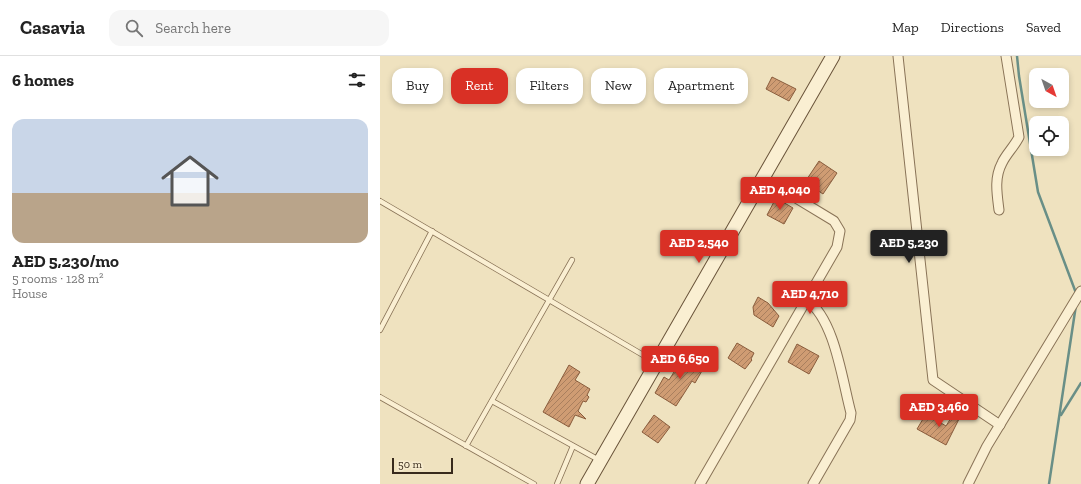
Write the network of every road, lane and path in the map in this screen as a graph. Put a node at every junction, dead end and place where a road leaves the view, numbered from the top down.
1 (833, 56) edge
2 (898, 56) edge
3 (1006, 56) edge
4 (763, 178) junction
5 (380, 201) edge
6 (999, 210) dead end
7 (432, 231) junction
8 (572, 260) dead end
9 (1081, 291) edge
10 (806, 300) junction
11 (550, 301) junction
12 (380, 330) edge
13 (656, 363) junction
14 (380, 397) edge
15 (492, 401) junction
16 (1000, 425) junction
17 (466, 446) junction
18 (573, 446) junction
19 (600, 460) junction
20 (534, 484) edge
21 (557, 484) edge
22 (589, 484) edge
23 (700, 484) edge
24 (813, 484) edge
25 (968, 484) edge

1 - 4 street
2 - 16 street
3 - 6 street
4 - 10 street
4 - 13 street
5 - 7 lane
7 - 11 lane
7 - 12 lane
8 - 11 lane
9 - 16 street
10 - 23 street
10 - 24 street
11 - 13 lane
11 - 15 lane
13 - 19 street
14 - 17 lane
15 - 17 lane
15 - 18 lane
16 - 25 street
17 - 20 lane
18 - 19 lane
18 - 21 lane
19 - 22 street

